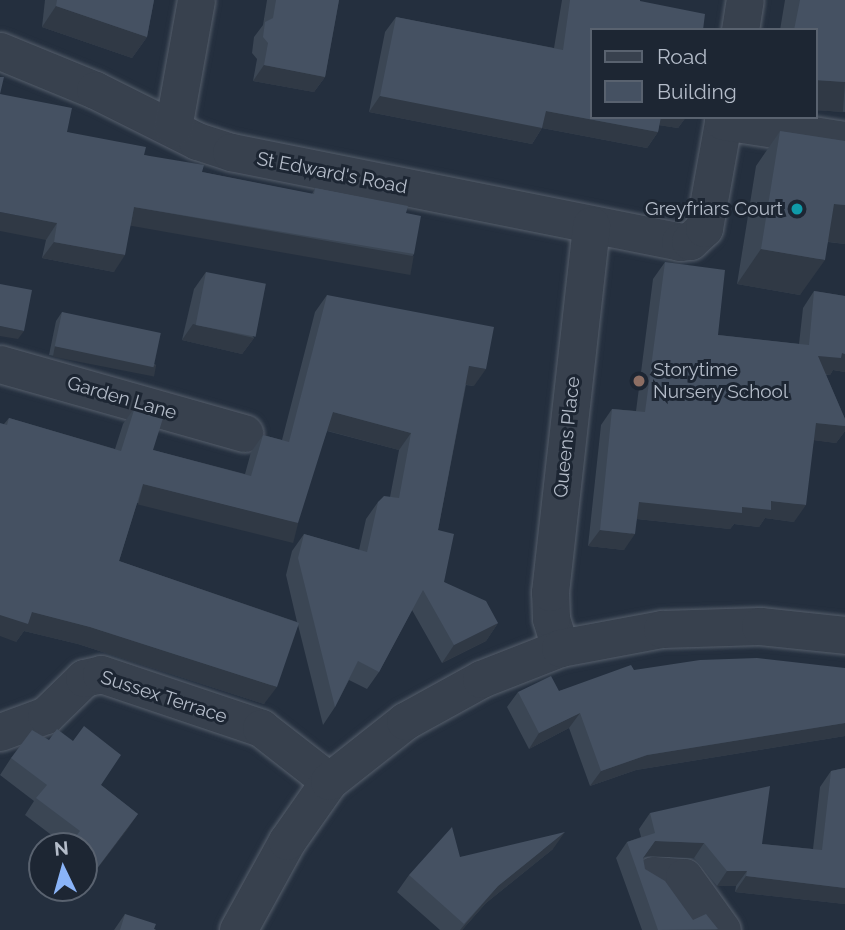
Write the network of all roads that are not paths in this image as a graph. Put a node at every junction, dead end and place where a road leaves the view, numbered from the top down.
1 (196, 0) edge
2 (745, 0) edge
3 (740, 28) edge
4 (0, 51) edge
5 (723, 119) edge
6 (173, 128) junction
7 (845, 140) edge
8 (591, 225) junction
9 (0, 364) edge
10 (244, 433) dead end
11 (845, 635) edge
12 (560, 648) junction
13 (0, 732) edge
14 (329, 781) junction
15 (653, 875) edge
16 (238, 930) edge
17 (722, 930) edge

1 - 6 street
2 - 3 street
4 - 6 street, St Edward's Road
5 - 7 street
5 - 8 street, St Edward's Road
6 - 8 street, St Edward's Road
8 - 12 street, Queens Place
9 - 10 street, Garden Lane
11 - 12 street
12 - 14 street
13 - 14 street, Sussex Terrace
14 - 16 street
15 - 17 street

